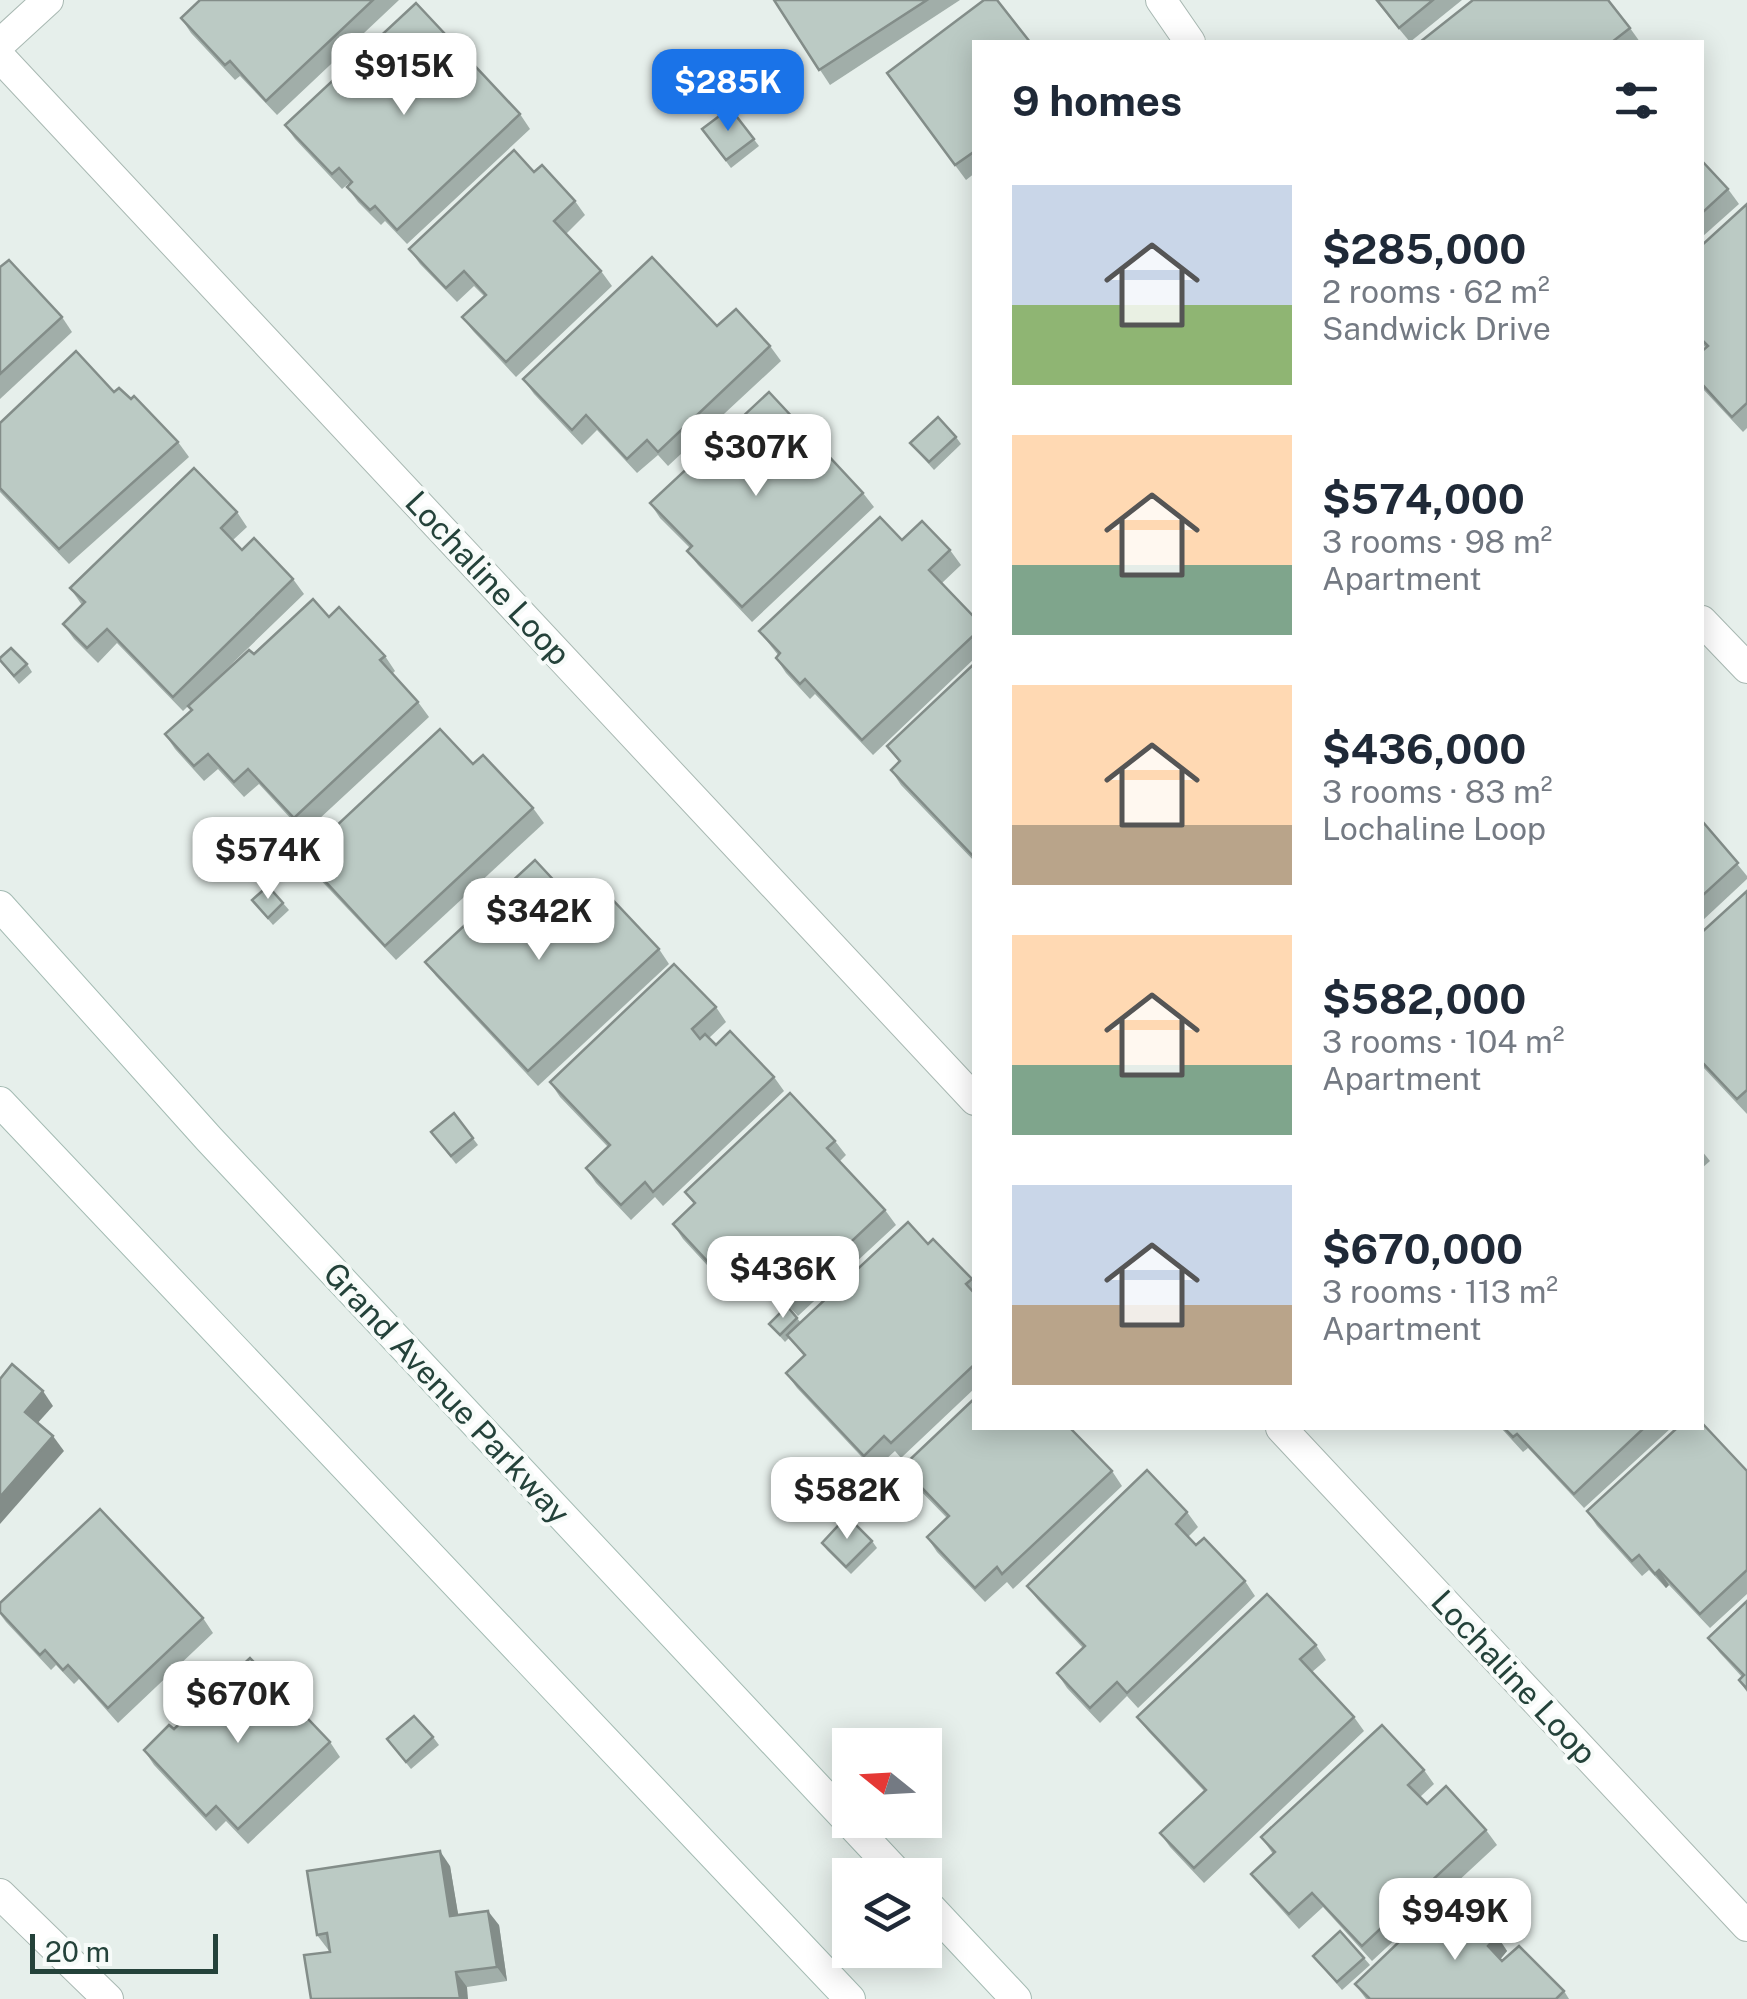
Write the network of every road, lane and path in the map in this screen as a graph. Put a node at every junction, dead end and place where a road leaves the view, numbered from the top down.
1 (48, 0) edge
2 (1162, 0) edge
3 (1189, 40) edge
4 (0, 44) edge
5 (0, 57) edge
6 (1704, 622) edge
7 (1747, 668) edge
8 (0, 906) edge
9 (972, 1097) edge
10 (0, 1102) edge
11 (1283, 1430) edge
12 (883, 1858) edge
13 (0, 1894) edge
14 (942, 1920) edge
15 (1747, 1926) edge
16 (108, 1999) edge
17 (850, 1999) edge
18 (1016, 1999) edge

1 - 4 main road
2 - 3 main road
5 - 9 main road, Lochaline Loop
6 - 7 main road
8 - 12 main road, Grand Avenue Parkway
10 - 17 main road
11 - 15 main road, Lochaline Loop
13 - 16 main road
14 - 18 main road

